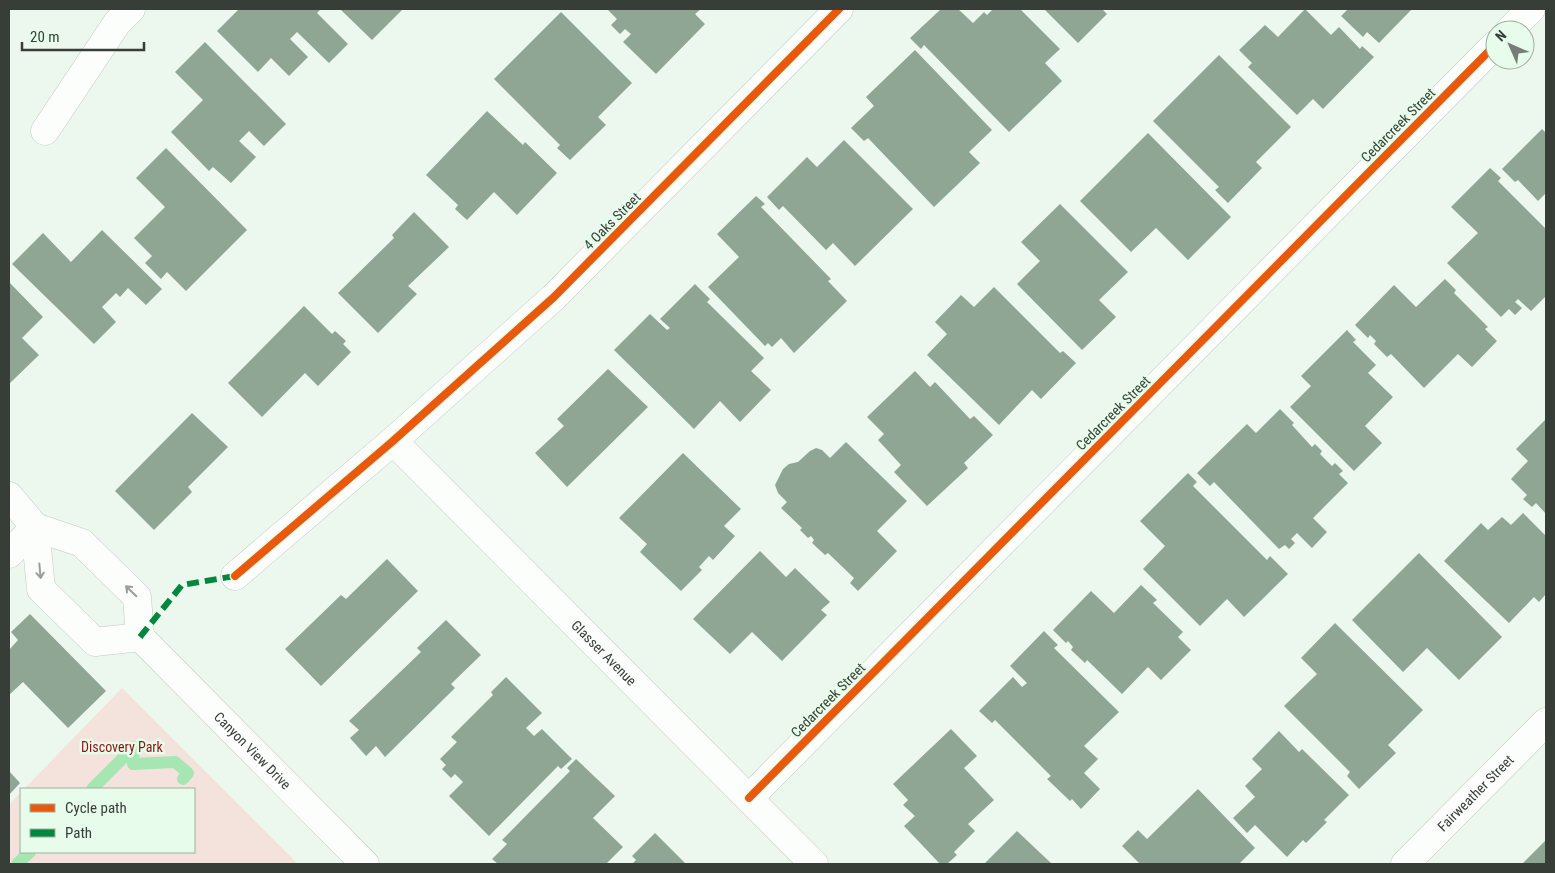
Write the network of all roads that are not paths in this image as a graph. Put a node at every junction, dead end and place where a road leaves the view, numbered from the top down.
1 (131, 9) edge
2 (839, 9) edge
3 (1531, 9) edge
4 (1520, 20) edge
5 (1485, 55) edge
6 (45, 131) dead end
7 (392, 442) junction
8 (9, 496) edge
9 (35, 527) junction
10 (9, 554) edge
11 (235, 576) dead end
12 (140, 637) junction
13 (1546, 722) edge
14 (749, 798) junction
15 (365, 864) edge
16 (814, 864) edge
17 (1405, 864) edge

1 - 6 street
2 - 7 street, 4 Oaks Street
3 - 4 street
5 - 14 street, Cedarcreek Street
7 - 11 street, 4 Oaks Street
7 - 14 street, Glasser Avenue
8 - 9 street
9 - 10 street
12 -> 9 street
9 -> 12 street
12 - 15 street, Canyon View Drive
13 - 17 street, Fairweather Street
14 - 16 street, Glasser Avenue

